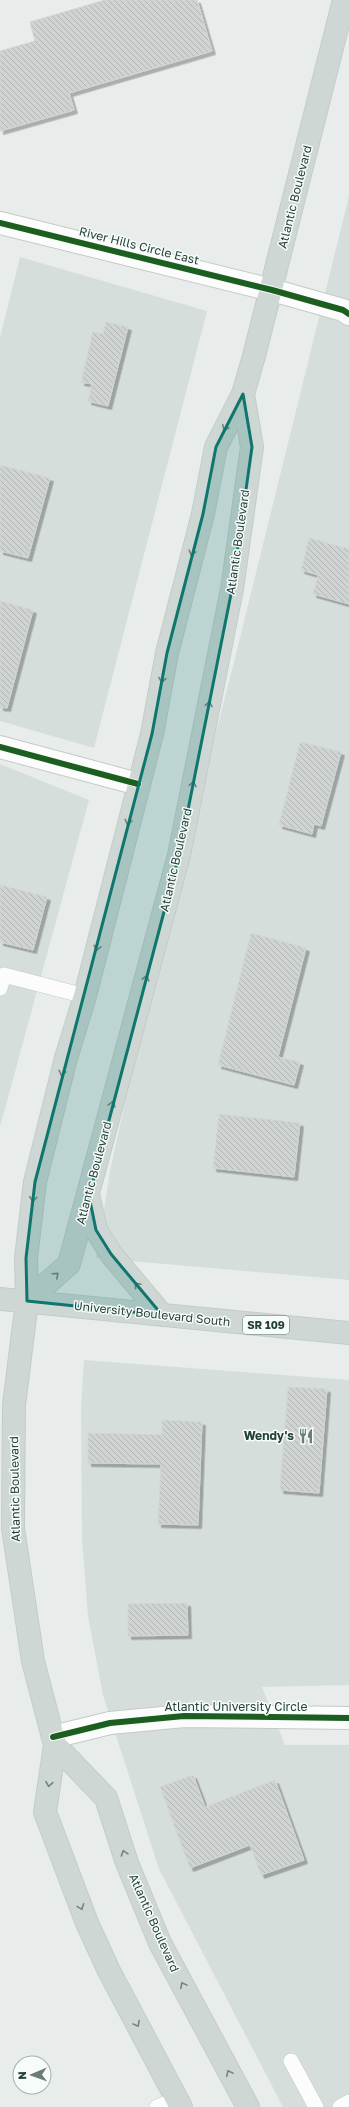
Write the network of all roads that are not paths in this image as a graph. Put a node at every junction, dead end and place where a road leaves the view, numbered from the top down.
1 (344, 0) edge
2 (0, 223) edge
3 (272, 290) junction
4 (349, 314) edge
5 (243, 394) junction
6 (0, 747) edge
7 (138, 784) junction
8 (0, 988) edge
9 (85, 996) junction
10 (89, 1196) junction
11 (0, 1299) edge
12 (27, 1301) junction
13 (162, 1315) junction
14 (349, 1333) edge
15 (0, 1425) edge
16 (13, 1443) junction
17 (349, 1718) edge
18 (54, 1741) junction
19 (291, 2061) dead end
20 (349, 2102) edge
21 (172, 2104) edge
22 (248, 2107) edge
23 (316, 2107) edge
24 (340, 2107) edge

1 - 3 main road, Atlantic Boulevard
2 - 3 street, River Hills Circle East
3 - 4 street, River Hills Circle East
3 - 5 main road, Atlantic Boulevard
5 -> 7 main road, Atlantic Boulevard
10 -> 5 main road, Atlantic Boulevard
6 - 7 street
7 -> 9 main road, Atlantic Boulevard
8 - 9 lane
9 -> 12 main road, Atlantic Boulevard
12 -> 10 main road, Atlantic Boulevard
13 -> 10 main road
11 - 12 main road, SR 109
12 - 13 main road, University Boulevard South / SR 109
12 - 16 main road, Atlantic Boulevard
13 - 14 main road, University Boulevard South / SR 109
15 - 16 main road
16 - 18 main road, Atlantic Boulevard
17 - 18 street, Atlantic University Circle
18 -> 21 main road, Atlantic Boulevard
22 -> 18 main road, Atlantic Boulevard
19 - 23 lane
20 - 24 lane

